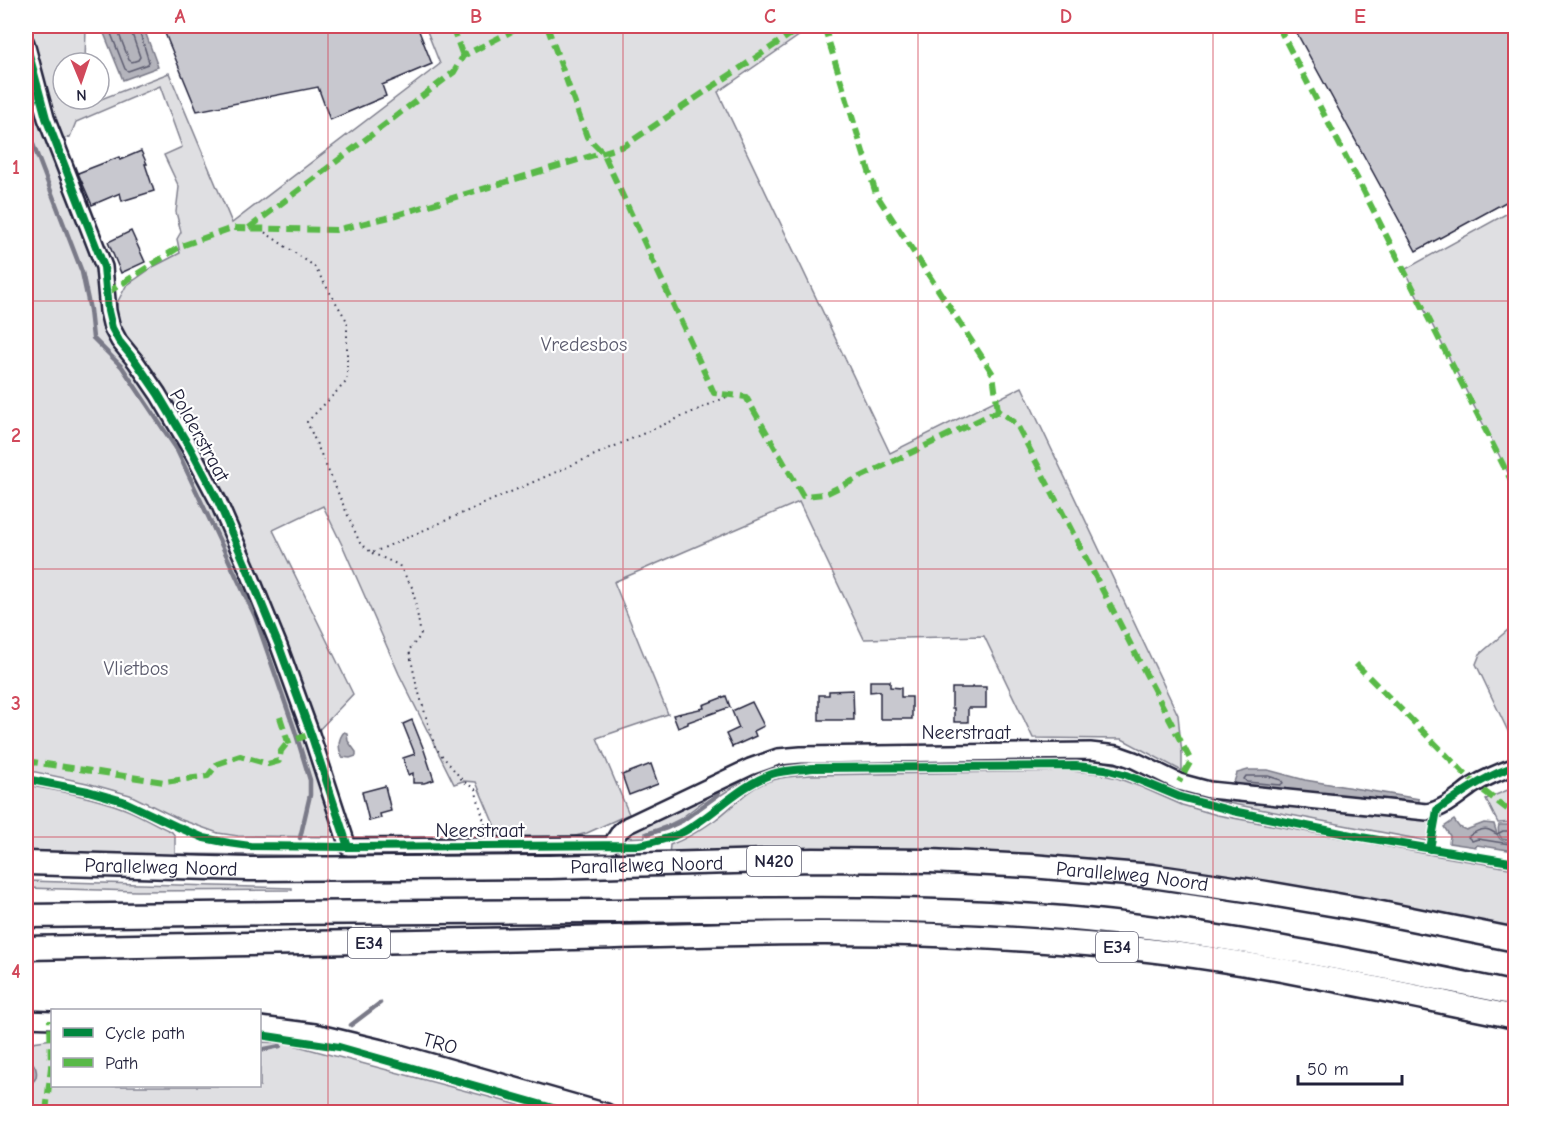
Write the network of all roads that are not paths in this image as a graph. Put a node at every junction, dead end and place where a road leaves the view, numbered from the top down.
1 (26, 43) edge
2 (1515, 766) edge
3 (348, 847) joint
4 (26, 863) edge
5 (26, 874) edge
6 (26, 902) edge
7 (156, 914) junction
8 (26, 916) edge
9 (1515, 940) edge
10 (26, 948) edge
11 (1515, 952) edge
12 (1515, 994) edge
13 (1515, 1017) edge
14 (26, 1020) edge
15 (51, 1020) edge
16 (261, 1024) edge
17 (607, 1113) edge

1 - 3 street, Polderstraat
2 - 3 street, Neerstraat
4 - 9 highway, Parallelweg Noord / N420
5 - 11 highway, Parallelweg Noord / N420
6 - 7 highway
7 - 8 highway, E34
7 - 12 highway, E34
10 - 13 highway, E34
14 - 15 street
16 - 17 street, TRO

